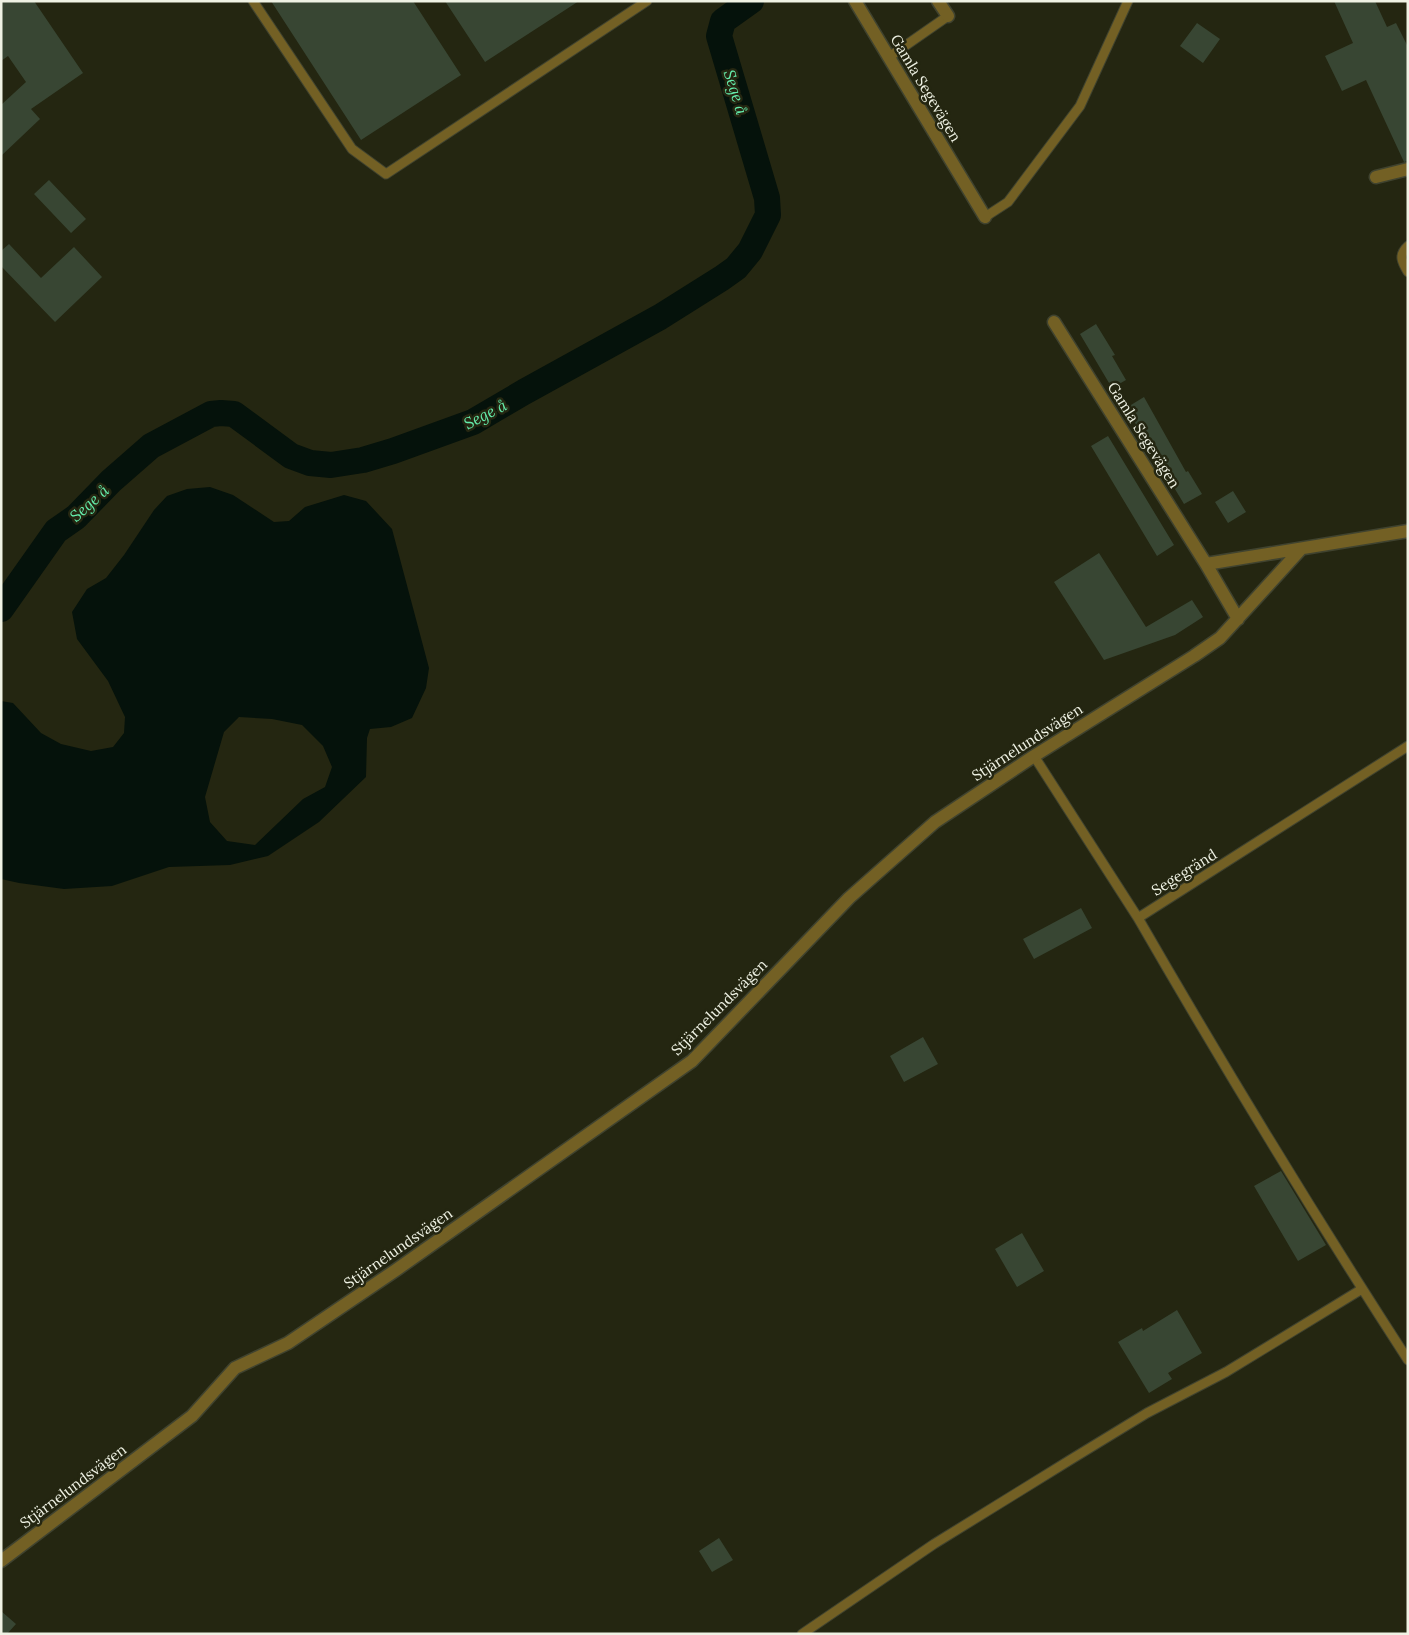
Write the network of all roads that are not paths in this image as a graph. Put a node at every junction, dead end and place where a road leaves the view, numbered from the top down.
1 (253, 1) edge
2 (647, 1) edge
3 (855, 1) edge
4 (938, 1) edge
5 (1128, 1) edge
6 (948, 16) joint
7 (889, 57) junction
8 (1408, 169) edge
9 (1376, 177) dead end
10 (985, 217) joint
11 (1408, 246) edge
12 (1408, 272) edge
13 (1054, 322) dead end
14 (1408, 531) edge
15 (1301, 549) junction
16 (1206, 564) junction
17 (1238, 619) junction
18 (1408, 746) edge
19 (1034, 756) junction
20 (1138, 918) junction
21 (1362, 1289) junction
22 (1408, 1360) edge
23 (1, 1561) edge
24 (802, 1634) edge

1 - 2 lane
3 - 7 street, Gamla Segevägen
4 - 6 street
5 - 10 lane
6 - 7 lane
7 - 10 street, Gamla Segevägen
8 - 9 street
11 - 12 lane
13 - 16 street, Gamla Segevägen
14 - 15 street
15 - 16 street
15 - 17 street, Stjärnelundsvägen
16 - 17 street, Gamla Segevägen
17 - 19 street, Stjärnelundsvägen
18 - 20 lane, Segegränd
19 - 20 lane
19 - 23 street, Stjärnelundsvägen
20 - 21 lane
21 - 22 lane
21 - 24 lane

